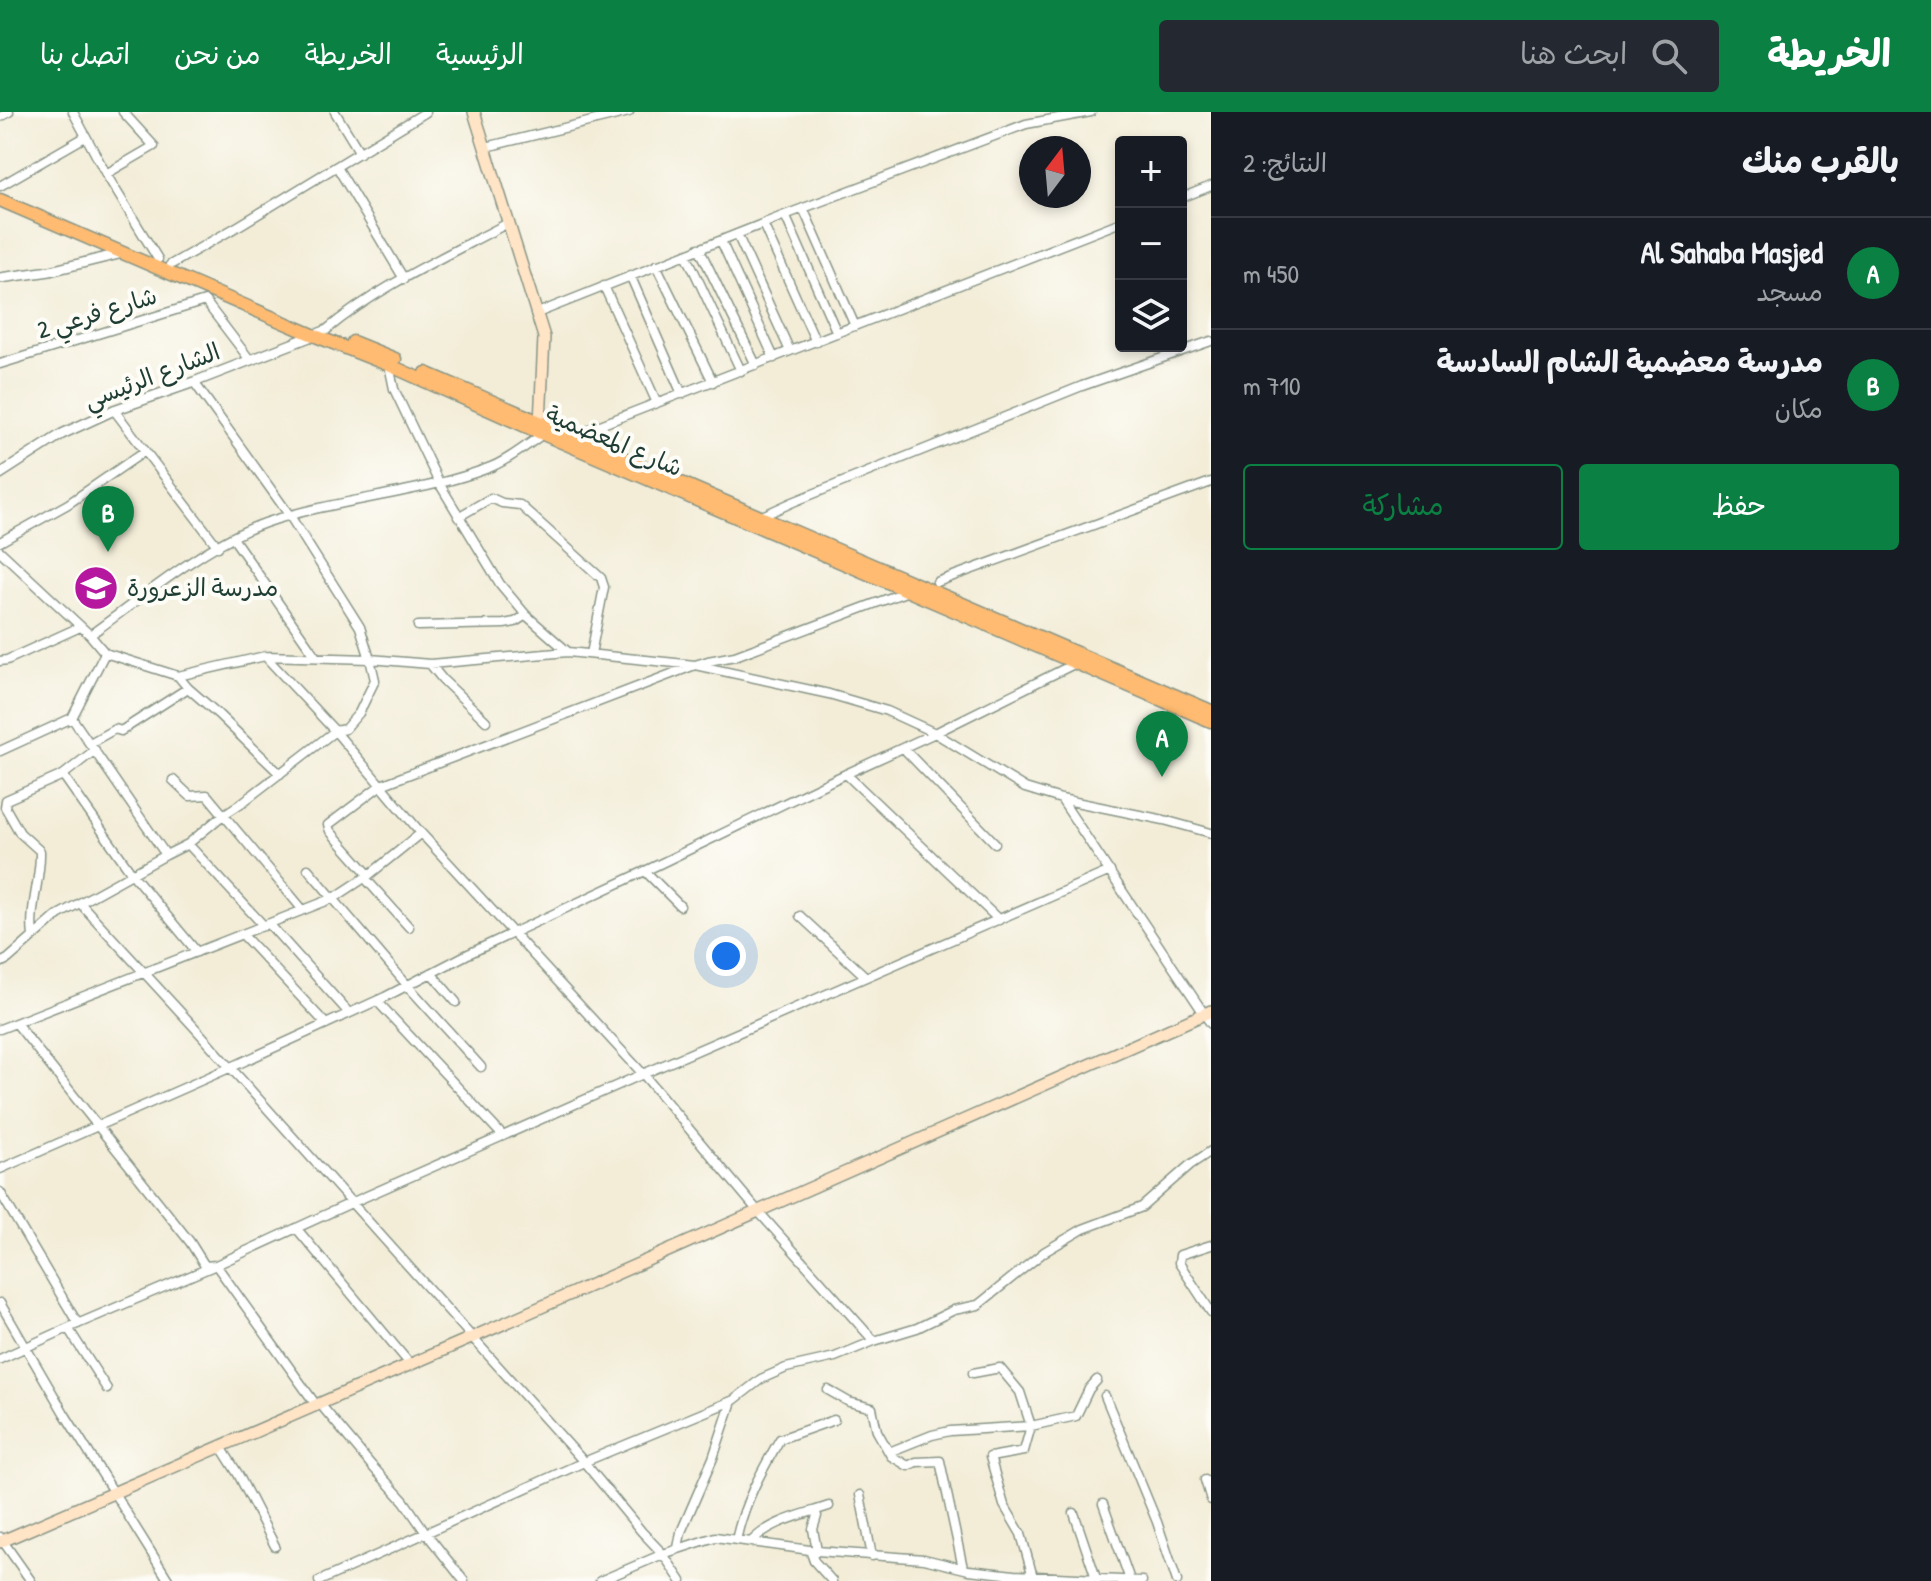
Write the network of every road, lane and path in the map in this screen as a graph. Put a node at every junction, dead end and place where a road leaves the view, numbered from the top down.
1 (9, 112) edge
2 (73, 112) edge
3 (123, 112) edge
4 (335, 112) edge
5 (426, 112) edge
6 (474, 112) edge
7 (629, 112) edge
8 (1091, 112) edge
9 (0, 117) edge
10 (85, 137) junction
11 (486, 147) junction
12 (360, 153) junction
13 (337, 167) junction
14 (106, 174) junction
15 (0, 186) edge
16 (1211, 186) edge
17 (0, 192) edge
18 (1187, 196) edge
19 (0, 200) edge
20 (803, 208) junction
21 (785, 215) junction
22 (508, 223) junction
23 (763, 224) junction
24 (1115, 224) edge
25 (737, 234) junction
26 (721, 241) junction
27 (699, 248) junction
28 (123, 253) junction
29 (686, 254) junction
30 (164, 262) junction
31 (656, 265) junction
32 (630, 275) junction
33 (0, 278) edge
34 (404, 279) junction
35 (604, 286) junction
36 (535, 314) junction
37 (855, 326) junction
38 (319, 333) junction
39 (837, 333) junction
40 (1211, 341) edge
41 (816, 342) junction
42 (790, 351) junction
43 (377, 356) junction
44 (774, 358) junction
45 (250, 360) junction
46 (0, 364) edge
47 (389, 365) junction
48 (756, 365) junction
49 (741, 371) junction
50 (194, 382) junction
51 (713, 382) junction
52 (682, 394) junction
53 (657, 403) junction
54 (114, 410) junction
55 (542, 428) junction
56 (572, 437) junction
57 (145, 451) junction
58 (0, 474) edge
59 (1211, 482) edge
60 (439, 483) junction
61 (290, 516) junction
62 (458, 517) junction
63 (760, 518) junction
64 (233, 538) junction
65 (0, 542) edge
66 (218, 547) junction
67 (0, 551) edge
68 (937, 582) dead end
69 (908, 591) junction
70 (526, 615) junction
71 (418, 626) dead end
72 (80, 627) junction
73 (90, 635) junction
74 (568, 652) junction
75 (105, 653) junction
76 (591, 654) junction
77 (265, 656) junction
78 (316, 657) junction
79 (370, 659) junction
80 (0, 661) edge
81 (1076, 663) junction
82 (430, 664) junction
83 (695, 665) junction
84 (1093, 666) junction
85 (178, 676) junction
86 (188, 688) junction
87 (1211, 711) edge
88 (72, 718) junction
89 (486, 721) dead end
90 (1211, 721) edge
91 (335, 731) junction
92 (935, 733) junction
93 (92, 746) junction
94 (903, 748) junction
95 (0, 751) edge
96 (280, 774) junction
97 (846, 774) junction
98 (63, 775) junction
99 (173, 780) dead end
100 (381, 785) junction
101 (1061, 799) junction
102 (223, 815) junction
103 (421, 833) junction
104 (1211, 833) edge
105 (995, 843) dead end
106 (188, 844) junction
107 (166, 855) junction
108 (308, 869) dead end
109 (645, 871) junction
110 (1110, 871) junction
111 (133, 875) junction
112 (367, 876) junction
113 (334, 898) junction
114 (80, 903) junction
115 (680, 906) dead end
116 (303, 910) junction
117 (800, 916) dead end
118 (999, 920) junction
119 (267, 926) junction
120 (409, 927) dead end
121 (513, 933) junction
122 (242, 934) junction
123 (33, 936) junction
124 (197, 952) junction
125 (0, 963) edge
126 (145, 973) junction
127 (431, 973) junction
128 (866, 977) junction
129 (407, 985) junction
130 (377, 1001) junction
131 (456, 1002) dead end
132 (349, 1013) junction
133 (1209, 1016) edge
134 (16, 1023) junction
135 (326, 1024) junction
136 (0, 1029) edge
137 (481, 1067) dead end
138 (230, 1068) junction
139 (643, 1074) junction
140 (96, 1126) junction
141 (503, 1136) junction
142 (1211, 1151) edge
143 (0, 1169) edge
144 (0, 1192) edge
145 (351, 1203) junction
146 (757, 1210) junction
147 (297, 1229) junction
148 (1211, 1245) edge
149 (216, 1265) junction
150 (0, 1303) edge
151 (1211, 1312) edge
152 (78, 1324) junction
153 (68, 1328) junction
154 (471, 1338) junction
155 (874, 1341) junction
156 (27, 1348) junction
157 (0, 1359) edge
158 (410, 1364) junction
159 (973, 1373) dead end
160 (1097, 1380) dead end
161 (107, 1389) dead end
162 (828, 1390) dead end
163 (1105, 1396) dead end
164 (732, 1401) junction
165 (320, 1404) junction
166 (834, 1420) dead end
167 (1031, 1426) junction
168 (221, 1447) junction
169 (889, 1452) junction
170 (584, 1462) junction
171 (1205, 1480) dead end
172 (115, 1493) junction
173 (860, 1495) dead end
174 (1211, 1500) edge
175 (1103, 1504) dead end
176 (829, 1506) dead end
177 (815, 1511) junction
178 (1074, 1513) dead end
179 (426, 1533) junction
180 (1, 1540) edge
181 (736, 1540) junction
182 (751, 1542) junction
183 (275, 1546) dead end
184 (678, 1548) junction
185 (814, 1550) junction
186 (663, 1554) junction
187 (872, 1556) junction
188 (963, 1568) junction
189 (1037, 1578) edge
190 (1096, 1578) junction
191 (1130, 1580) edge
192 (31, 1581) edge
193 (169, 1581) edge
194 (319, 1581) edge
195 (464, 1581) edge
196 (600, 1581) edge
197 (681, 1581) edge
198 (832, 1581) edge
199 (1142, 1581) edge
200 (1177, 1581) edge

1 - 9 street
2 - 10 street
3 - 14 street
4 - 12 street
5 - 12 street
6 - 11 main road
7 - 11 street
8 - 20 street
10 - 14 street
10 - 15 street
11 - 22 main road
12 - 13 street
13 - 30 street
13 - 34 street
14 - 30 street
16 - 18 street
17 - 30 main road, شارع المعضمية
19 - 28 main road, شارع المعضمية
20 - 21 street
20 - 37 street
21 - 23 street
21 - 39 street
22 - 34 street
22 - 36 main road
23 - 25 street
23 - 41 street
24 - 37 street
25 - 26 street
25 - 42 street
26 - 27 street
26 - 44 street
27 - 29 street
27 - 48 street
28 - 33 street
28 - 38 main road, شارع المعضمية
29 - 31 street
29 - 49 street
30 - 38 main road, شارع المعضمية
31 - 32 street
31 - 51 street
32 - 35 street
32 - 52 street
34 - 38 street
35 - 36 street
35 - 53 street
36 - 55 main road
37 - 39 street
38 - 43 main road, شارع المعضمية
38 - 45 street, الشارع الرئيسي
39 - 41 street
40 - 63 street
41 - 42 street
42 - 44 street
43 - 47 main road, شارع المعضمية
43 - 55 main road, شارع المعضمية
44 - 48 street
45 - 46 street, شارع فرعي 2
45 - 50 street, الشارع الرئيسي
47 - 55 main road, شارع المعضمية
47 - 60 street
48 - 49 street
49 - 51 street
50 - 54 street, الشارع الرئيسي
50 - 61 street
51 - 52 street
52 - 53 street
53 - 56 street
54 - 57 street
54 - 58 street, الشارع الرئيسي
55 - 56 main road, شارع المعضمية
55 - 60 street
55 - 69 main road, شارع المعضمية
56 - 63 main road, شارع المعضمية
57 - 65 street
57 - 66 street
59 - 68 street
60 - 61 street
60 - 62 street
61 - 64 street
61 - 79 street
62 - 70 street
62 - 76 street
63 - 84 main road, شارع المعضمية
64 - 66 street
64 - 78 street
66 - 73 street
67 - 72 street
69 - 81 main road, شارع المعضمية
69 - 83 street
70 - 71 street
70 - 74 street
72 - 73 street
72 - 80 street
73 - 75 street
74 - 76 street
74 - 82 street
75 - 85 street
75 - 88 street
76 - 83 street
77 - 78 street
77 - 85 street
77 - 91 street
78 - 79 street
79 - 82 street
79 - 91 street
81 - 84 main road, شارع المعضمية
81 - 92 street
82 - 89 street
83 - 92 street
83 - 100 street
84 - 87 main road, شارع المعضمية
84 - 90 main road, شارع المعضمية
85 - 86 street
86 - 93 street
86 - 96 street
88 - 93 street
88 - 95 street
91 - 96 street
91 - 100 street
92 - 94 street
92 - 101 street
93 - 98 street
93 - 107 street
94 - 97 street
94 - 105 street
96 - 102 street
97 - 109 street
97 - 118 street
98 - 111 street
98 - 123 street
99 - 102 street
100 - 103 street
100 - 112 street
101 - 104 street
101 - 110 street
102 - 106 street
102 - 116 street
103 - 112 street
103 - 121 street
106 - 107 street
106 - 119 street
107 - 111 street
108 - 113 street
109 - 115 street
109 - 121 street
110 - 118 street
110 - 133 street
111 - 114 street
111 - 124 street
112 - 113 street
112 - 120 street
113 - 116 street
113 - 129 street
114 - 123 street
114 - 126 street
116 - 119 street
117 - 128 street
118 - 128 street
119 - 122 street
119 - 132 street
121 - 127 street
121 - 139 street
122 - 124 street
122 - 135 street
123 - 125 street
124 - 126 street
126 - 134 street
126 - 138 street
127 - 129 street
127 - 131 street
128 - 139 street
129 - 130 street
129 - 137 street
130 - 132 street
130 - 141 street
132 - 135 street
133 - 146 main road
134 - 136 street
134 - 140 street
135 - 138 street
138 - 140 street
138 - 145 street
139 - 141 street
139 - 146 street
140 - 143 street
140 - 149 street
141 - 145 street
142 - 155 street
144 - 152 street
145 - 147 street
145 - 154 street
146 - 154 main road
146 - 155 street
147 - 149 street
147 - 158 street
148 - 151 street
149 - 152 street
149 - 165 street
150 - 156 street
152 - 153 street
153 - 156 street
153 - 161 street
154 - 158 main road
154 - 170 street
155 - 164 street
156 - 157 street
156 - 172 street
158 - 165 main road
159 - 167 street
160 - 167 street
162 - 169 street
163 - 200 street
164 - 170 street
164 - 184 street
165 - 168 main road
165 - 179 street
166 - 181 street
167 - 169 street
167 - 189 street
168 - 172 main road
168 - 183 street
169 - 188 street
170 - 179 street
170 - 186 street
171 - 174 street
172 - 180 main road
172 - 193 street
173 - 187 street
175 - 191 street
176 - 177 street
177 - 182 street
177 - 185 street
178 - 190 street
179 - 194 street
179 - 195 street
180 - 192 street
181 - 182 street
181 - 184 street
182 - 185 street
184 - 186 street
185 - 187 street
185 - 198 street
186 - 196 street
186 - 197 street
187 - 188 street
188 - 189 street
189 - 190 street
190 - 191 street
191 - 199 street

